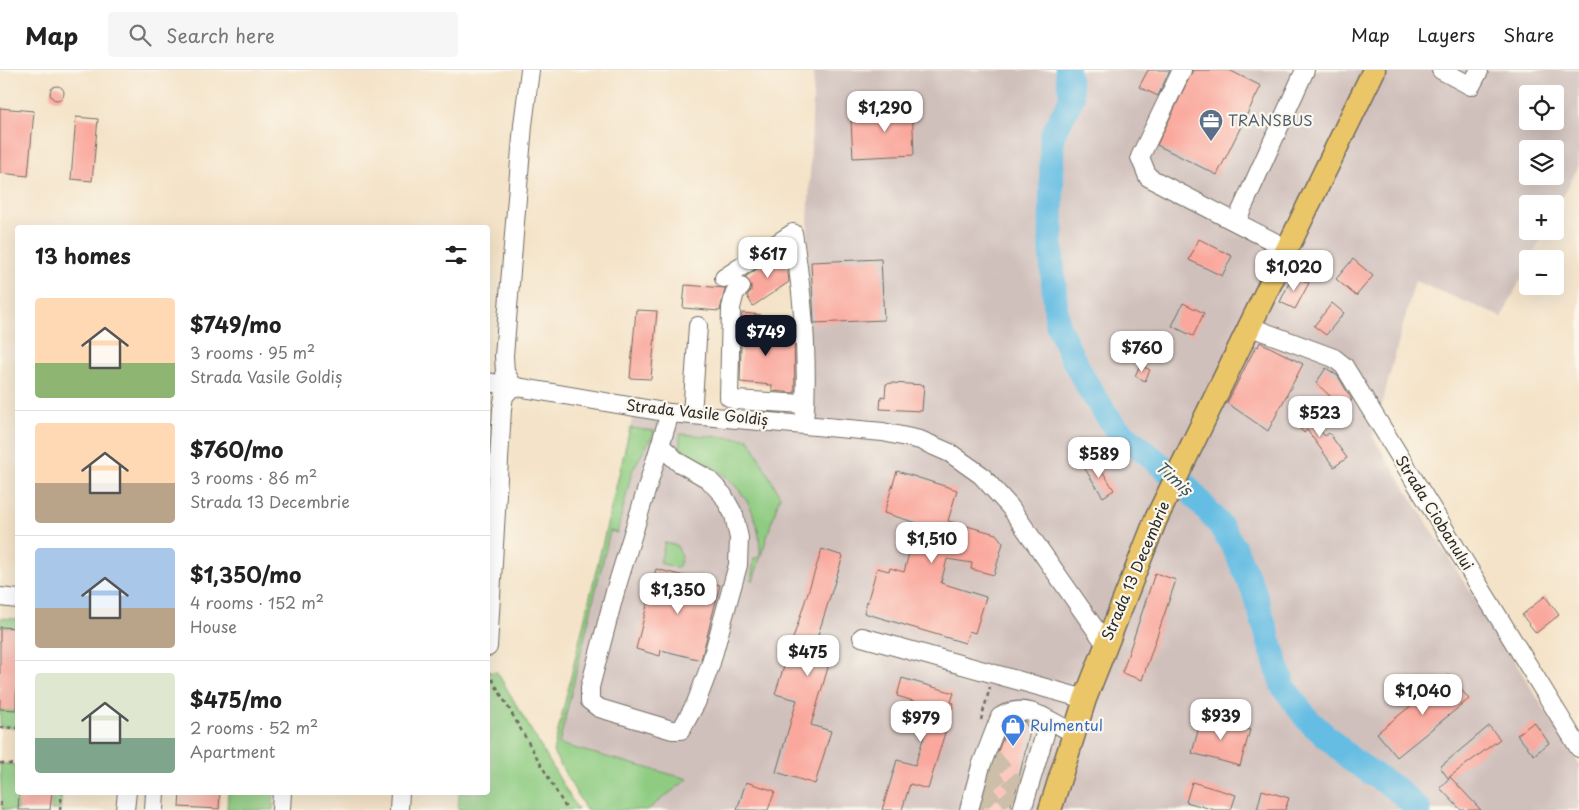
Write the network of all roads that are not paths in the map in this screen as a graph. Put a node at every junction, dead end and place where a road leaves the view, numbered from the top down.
1 (530, 70) edge
2 (1182, 70) edge
3 (1374, 70) edge
4 (1441, 70) edge
5 (1480, 71) edge
6 (1300, 72) edge
7 (1236, 222) junction
8 (1286, 248) junction
9 (724, 278) dead end
10 (741, 287) dead end
11 (698, 326) dead end
12 (1248, 326) junction
13 (490, 382) edge
14 (513, 386) junction
15 (751, 401) junction
16 (805, 404) junction
17 (670, 413) junction
18 (692, 415) junction
19 (751, 419) junction
20 (804, 424) junction
21 (661, 446) junction
22 (0, 597) edge
23 (15, 599) edge
24 (490, 614) edge
25 (862, 637) dead end
26 (1106, 644) junction
27 (1074, 695) junction
28 (1039, 715) junction
29 (1073, 733) junction
30 (1579, 748) edge
31 (980, 781) edge
32 (126, 795) edge
33 (155, 795) edge
34 (282, 795) edge
35 (400, 795) edge
36 (1019, 801) edge
37 (125, 810) edge
38 (154, 810) edge
39 (281, 810) edge
40 (399, 810) edge
41 (1050, 810) edge

1 - 14 street
2 - 7 street
3 - 8 main road, Strada 13 Decembrie
4 - 5 street
6 - 7 street
7 - 8 street
8 - 12 main road, Strada 13 Decembrie
9 - 16 street
10 - 15 street
11 - 18 street
12 - 26 main road, Strada 13 Decembrie
12 - 30 street, Strada Ciobanului
13 - 14 street, Strada Vasile Goldiș
14 - 17 street, Strada Vasile Goldiș
14 - 24 street
15 - 16 street
15 - 19 street
16 - 20 street
17 - 18 street, Strada Vasile Goldiș
17 - 21 street
18 - 19 street, Strada Vasile Goldiș
19 - 20 street, Strada Vasile Goldiș
20 - 26 street, Strada Vasile Goldiș
21 - 21 street
22 - 23 street
25 - 27 street
26 - 27 main road, Strada 13 Decembrie
27 - 28 street
27 - 29 main road, Strada 13 Decembrie
28 - 29 street
28 - 31 street
28 - 36 street
29 - 41 main road, Strada 13 Decembrie
32 - 37 street
33 - 38 street
34 - 39 street
35 - 40 street

